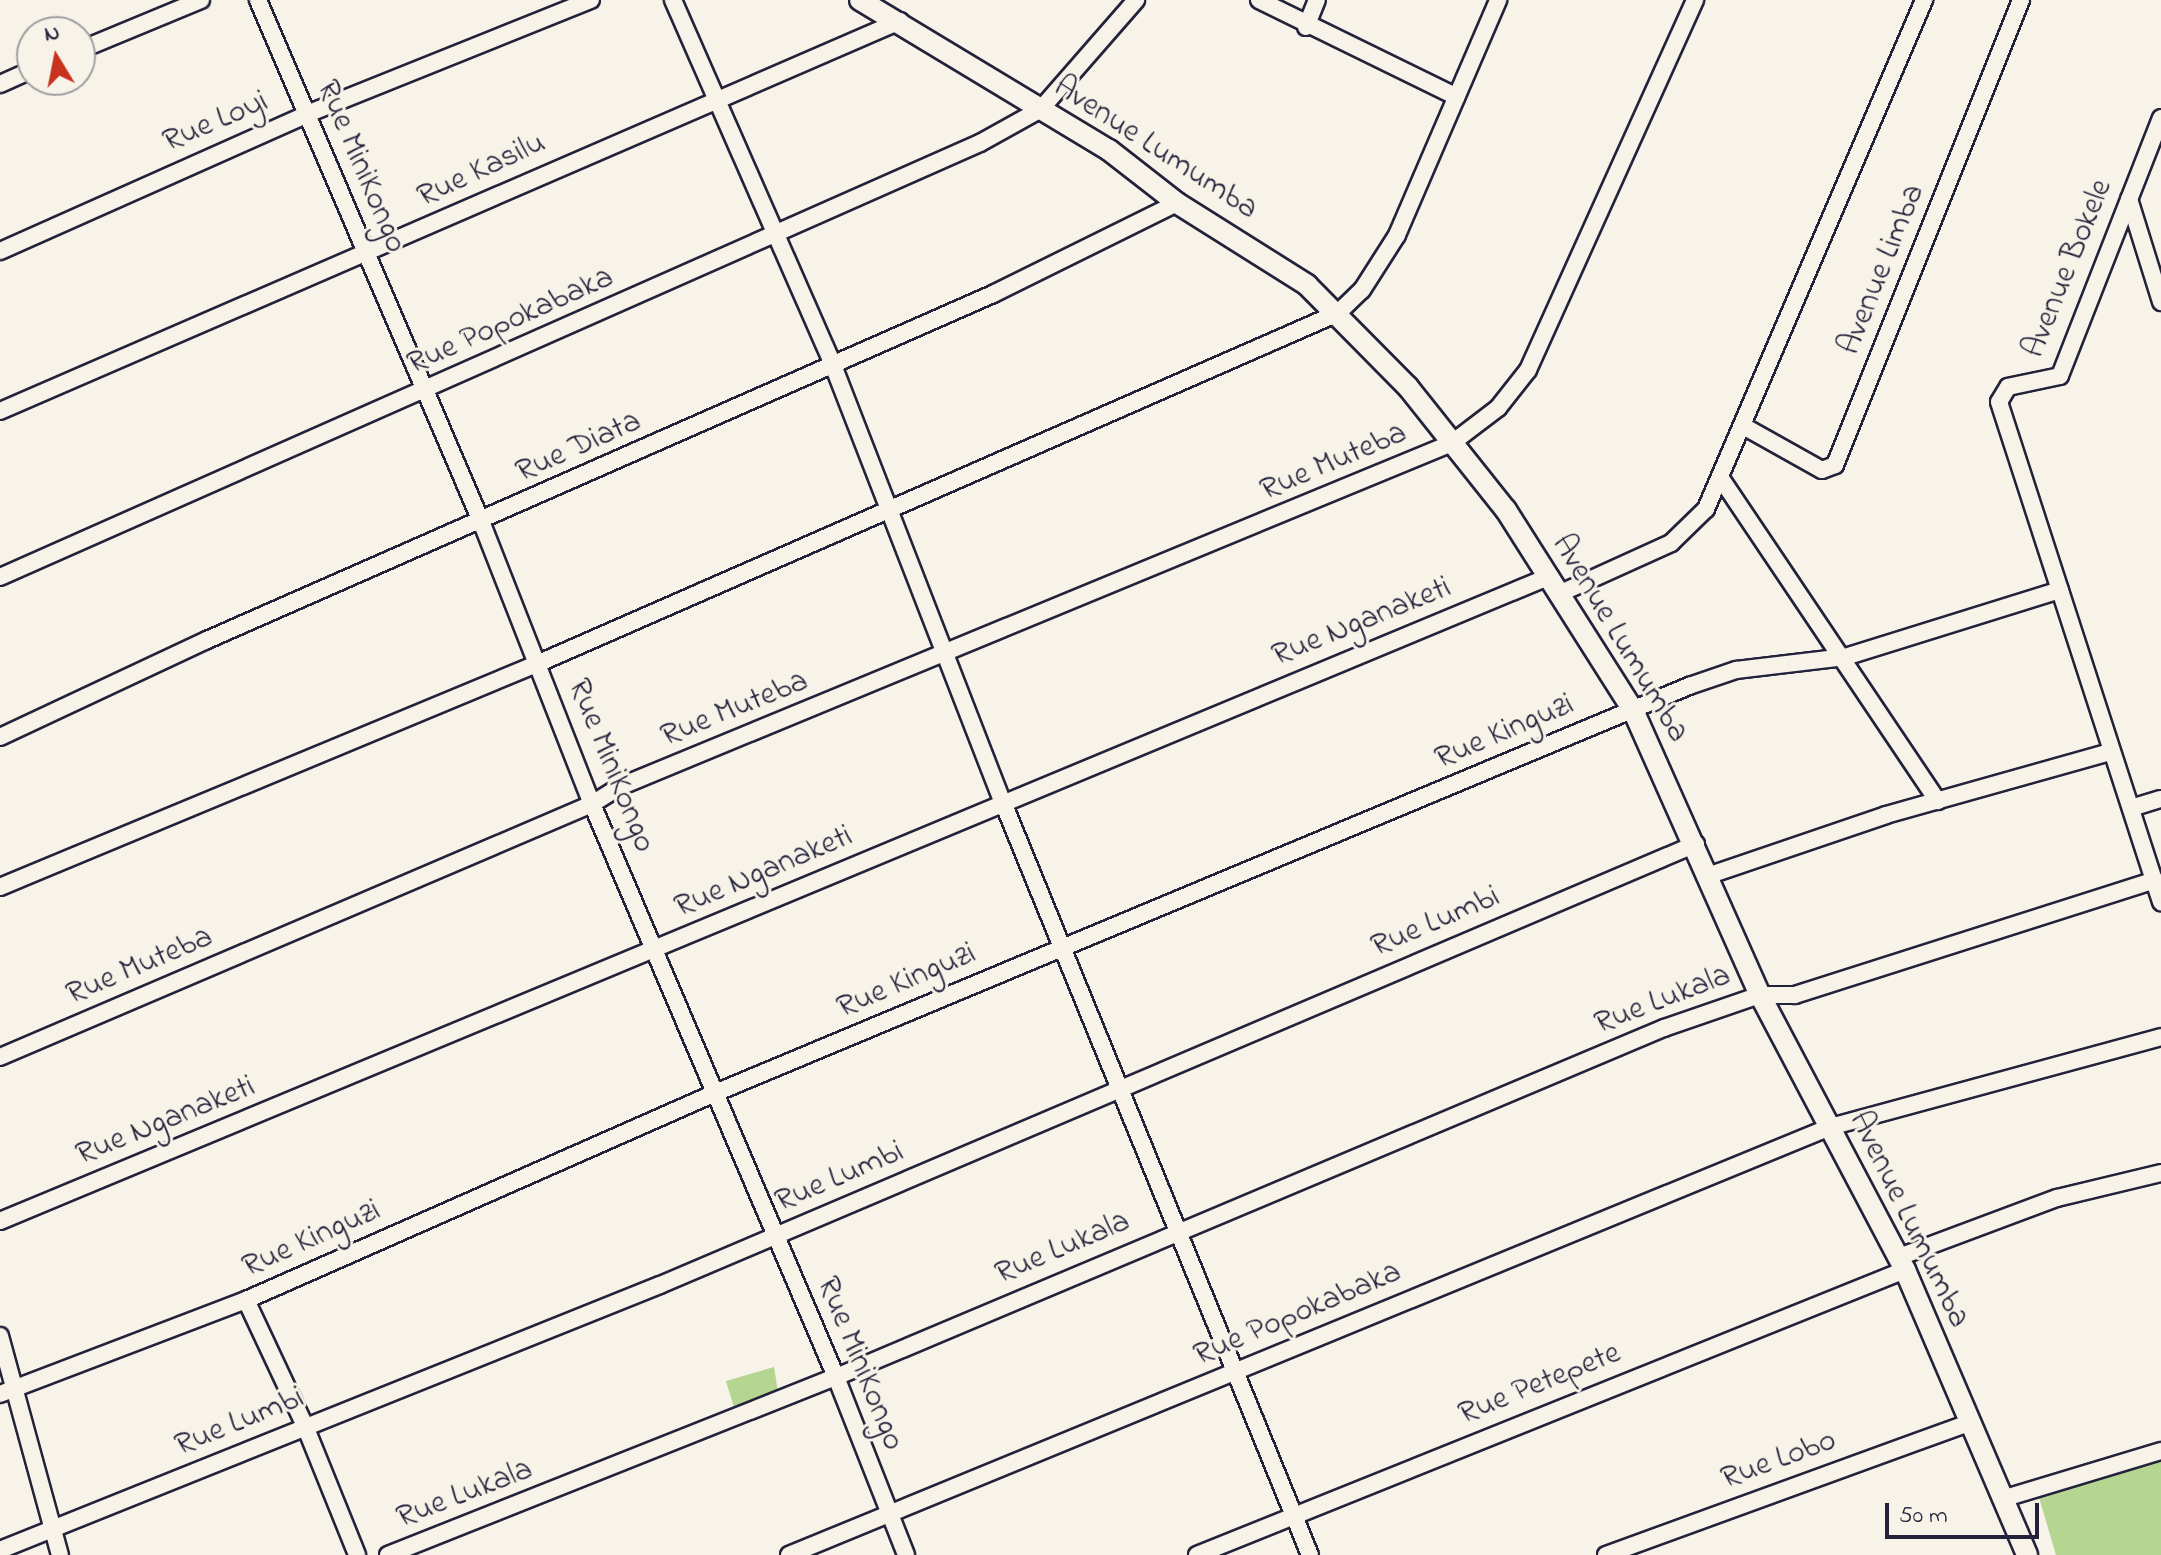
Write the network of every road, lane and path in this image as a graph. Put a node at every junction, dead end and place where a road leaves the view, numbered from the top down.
1 (201, 0) edge
2 (258, 0) edge
3 (591, 0) edge
4 (673, 0) edge
5 (860, 0) edge
6 (1259, 0) edge
7 (1317, 0) edge
8 (1498, 0) edge
9 (1695, 0) edge
10 (1924, 0) edge
11 (2021, 0) edge
12 (1134, 1) edge
13 (900, 21) junction
14 (1306, 27) junction
15 (96, 43) edge
16 (1457, 97) junction
17 (718, 101) junction
18 (1041, 109) junction
19 (307, 114) junction
20 (2161, 118) edge
21 (2129, 199) junction
22 (1177, 203) junction
23 (774, 236) junction
24 (0, 251) edge
25 (368, 255) junction
26 (2161, 302) edge
27 (1338, 313) junction
28 (833, 365) junction
29 (425, 391) junction
30 (0, 411) edge
31 (1745, 427) junction
32 (1452, 443) junction
33 (1722, 480) junction
34 (891, 508) junction
35 (481, 521) junction
36 (0, 577) edge
37 (1556, 584) junction
38 (2060, 590) junction
39 (945, 656) junction
40 (1845, 657) junction
41 (539, 663) junction
42 (1633, 710) junction
43 (0, 737) edge
44 (2110, 752) junction
45 (2161, 799) edge
46 (1002, 800) junction
47 (1938, 801) junction
48 (592, 804) junction
49 (2131, 808) junction
50 (1696, 844) junction
51 (1710, 875) junction
52 (2155, 880) junction
53 (0, 887) edge
54 (2161, 902) edge
55 (1064, 946) junction
56 (655, 951) junction
57 (1760, 995) junction
58 (2161, 1037) edge
59 (0, 1057) edge
60 (1122, 1088) junction
61 (715, 1093) junction
62 (1830, 1127) junction
63 (2161, 1173) edge
64 (0, 1221) edge
65 (1178, 1230) junction
66 (775, 1236) junction
67 (1902, 1263) junction
68 (246, 1300) junction
69 (0, 1336) edge
70 (1237, 1371) junction
71 (836, 1377) junction
72 (7, 1391) edge
73 (1972, 1422) junction
74 (305, 1426) junction
75 (2161, 1451) edge
76 (2005, 1498) junction
77 (889, 1514) junction
78 (1295, 1514) junction
79 (54, 1530) junction
80 (0, 1550) edge
81 (60, 1555) edge
82 (357, 1555) edge
83 (388, 1555) edge
84 (789, 1555) edge
85 (906, 1555) edge
86 (1197, 1555) edge
87 (1310, 1555) edge
88 (1606, 1555) edge
89 (2027, 1555) edge

1 - 15 street
2 - 19 street, Rue MiniKongo
3 - 19 street, Rue Loyi
4 - 17 street
5 - 13 street, Avenue Lumumba
6 - 14 street
7 - 14 street
8 - 16 street
9 - 32 street, Rue Muteba
10 - 31 street, Avenue Limba
11 - 31 street, Avenue Limba
12 - 18 street, Rue Popokabaka
13 - 17 street, Rue Kasilu
13 - 18 street, Avenue Lumumba
14 - 16 street
16 - 27 street
17 - 23 street
17 - 25 street, Rue Kasilu
18 - 22 street, Avenue Lumumba
18 - 23 street, Rue Popokabaka
19 - 24 street, Rue Loyi
19 - 25 street, Rue MiniKongo
20 - 21 street, Avenue Bokele
21 - 26 street
21 - 38 street, Avenue Bokele
22 - 27 street, Avenue Lumumba
22 - 28 street, Rue Diata
23 - 28 street
23 - 29 street, Rue Popokabaka
25 - 29 street, Rue MiniKongo
25 - 30 street, Rue Kasilu
27 - 32 street, Avenue Lumumba
27 - 34 street
28 - 34 street
28 - 35 street, Rue Diata
29 - 35 street, Rue MiniKongo
29 - 36 street, Rue Popokabaka
31 - 33 street, Avenue Limba
32 - 37 street, Avenue Lumumba
32 - 39 street, Rue Muteba
33 - 37 street, Avenue Limba
33 - 40 street
34 - 39 street
34 - 41 street
35 - 41 street, Rue MiniKongo
35 - 43 street, Rue Diata
37 - 42 street, Avenue Lumumba
37 - 46 street, Rue Nganaketi
38 - 40 street
38 - 44 street
39 - 46 street
39 - 48 street, Rue Muteba
40 - 42 street, Rue Kinguzi
40 - 47 street
41 - 48 street, Rue MiniKongo
41 - 53 street
42 - 50 street, Avenue Lumumba
42 - 55 street, Rue Kinguzi
44 - 47 street
44 - 49 street
45 - 49 street
46 - 55 street
46 - 56 street, Rue Nganaketi
47 - 51 street
48 - 56 street, Rue MiniKongo
48 - 59 street, Rue Muteba
49 - 52 street
50 - 51 street, Avenue Lumumba
50 - 60 street, Rue Lumbi
51 - 57 street, Avenue Lumumba
52 - 54 street
52 - 57 street, Rue Lukala
55 - 60 street
55 - 61 street, Rue Kinguzi
56 - 61 street, Rue MiniKongo
56 - 64 street, Rue Nganaketi
57 - 62 street, Avenue Lumumba
57 - 65 street, Rue Lukala
58 - 62 street, Rue Popokabaka
60 - 65 street
60 - 66 street, Rue Lumbi
61 - 66 street, Rue MiniKongo
61 - 68 street, Rue Kinguzi
62 - 67 street, Avenue Lumumba
62 - 70 street, Rue Popokabaka
63 - 67 street, Rue Petepete
65 - 70 street
65 - 71 street, Rue Lukala
66 - 71 street, Rue MiniKongo
66 - 74 street, Rue Lumbi
67 - 73 street, Avenue Lumumba
67 - 78 street, Rue Petepete
68 - 72 street, Rue Kinguzi
68 - 74 street
69 - 72 street
70 - 77 street, Rue Popokabaka
70 - 78 street
71 - 77 street, Rue MiniKongo
71 - 83 street, Rue Lukala
72 - 79 street
73 - 76 street, Avenue Lumumba
73 - 88 street, Rue Lobo
74 - 79 street, Rue Lumbi
74 - 82 street
75 - 76 street
76 - 89 street, Avenue Lumumba
77 - 84 street, Rue Popokabaka
77 - 85 street, Rue MiniKongo
78 - 86 street, Rue Petepete
78 - 87 street
79 - 80 street, Rue Lumbi
79 - 81 street

